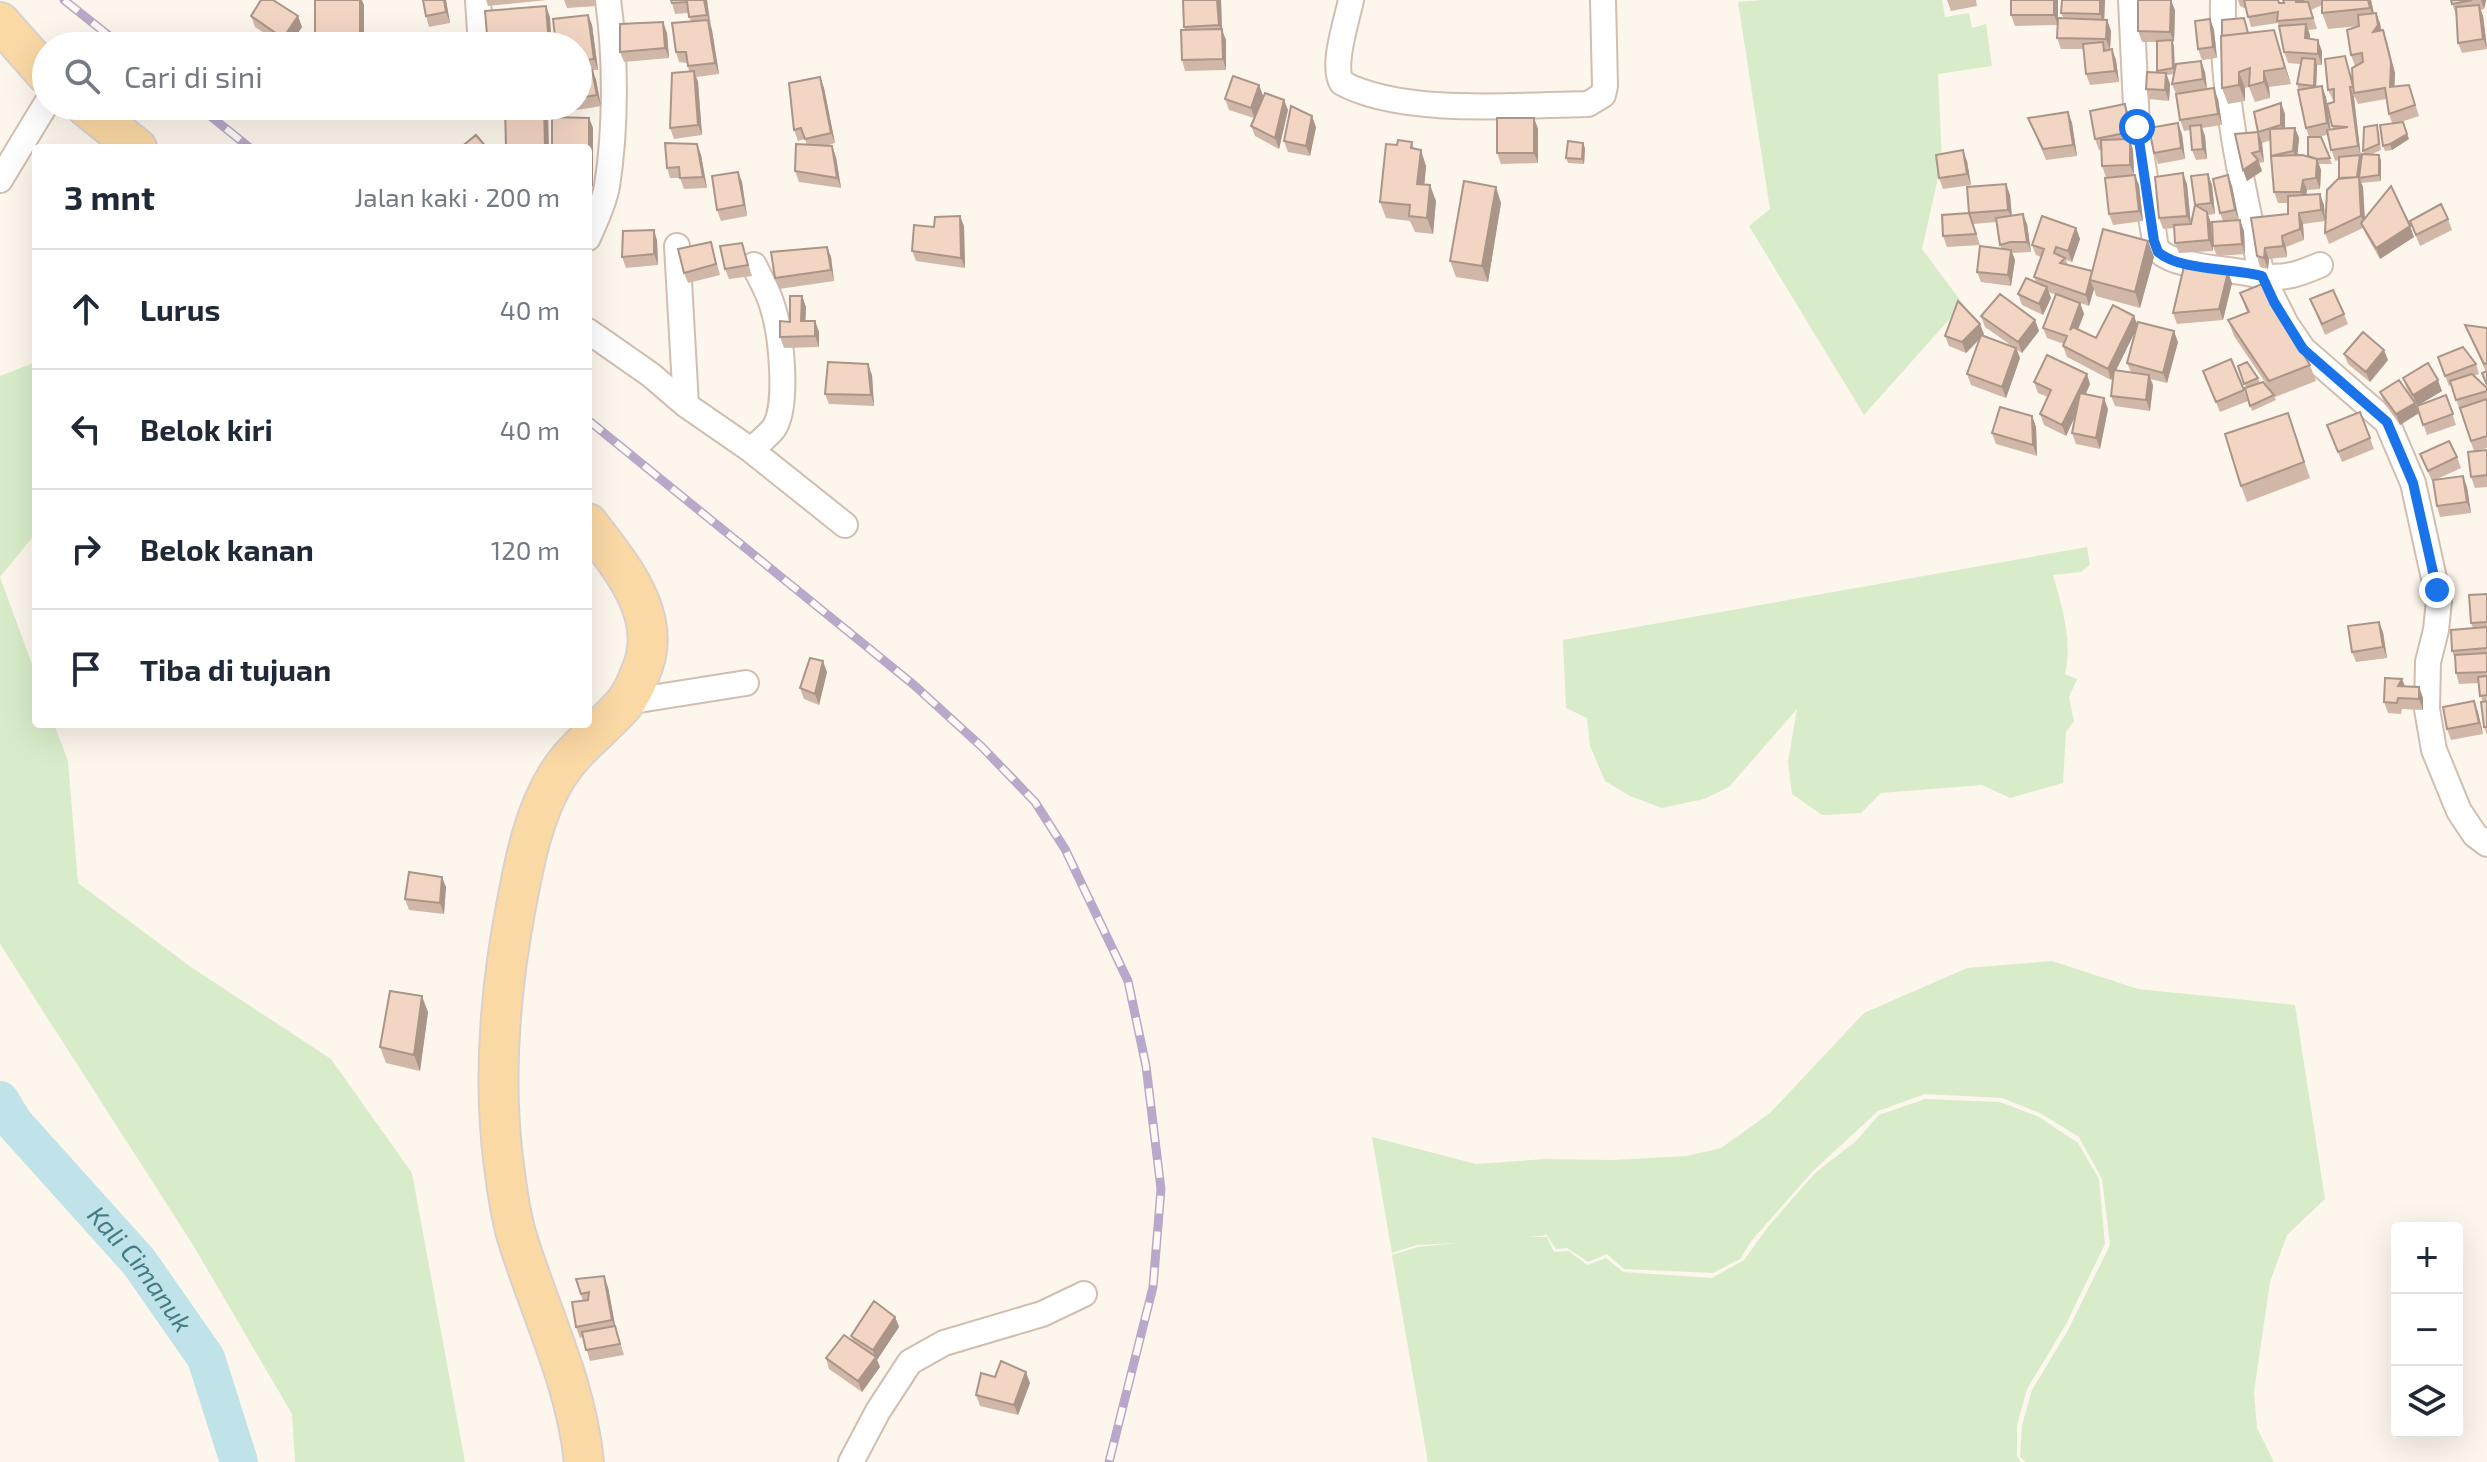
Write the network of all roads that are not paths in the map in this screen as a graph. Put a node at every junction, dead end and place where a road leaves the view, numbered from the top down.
1 (478, 0) edge
2 (608, 0) edge
3 (1351, 0) edge
4 (1603, 0) edge
5 (2131, 0) edge
6 (2223, 0) edge
7 (0, 22) edge
8 (480, 32) edge
9 (32, 58) edge
10 (36, 120) edge
11 (102, 120) edge
12 (132, 144) edge
13 (0, 180) edge
14 (592, 227) edge
15 (677, 246) edge
16 (754, 265) dead end
17 (2320, 265) dead end
18 (2262, 276) junction
19 (592, 334) edge
20 (686, 405) junction
21 (751, 450) junction
22 (845, 525) dead end
23 (592, 529) edge
24 (746, 683) dead end
25 (626, 702) junction
26 (2487, 844) edge
27 (1084, 1294) dead end
28 (584, 1462) edge
29 (851, 1462) edge

1 - 8 street
2 - 14 street
3 - 4 street
5 - 18 street
6 - 18 street
7 - 9 main road
10 - 13 street
11 - 12 main road
15 - 20 street
16 - 21 street
17 - 18 street
18 - 26 street
19 - 20 street
20 - 21 street
21 - 22 street
23 - 25 main road
24 - 25 street
25 - 28 main road
27 - 29 street

